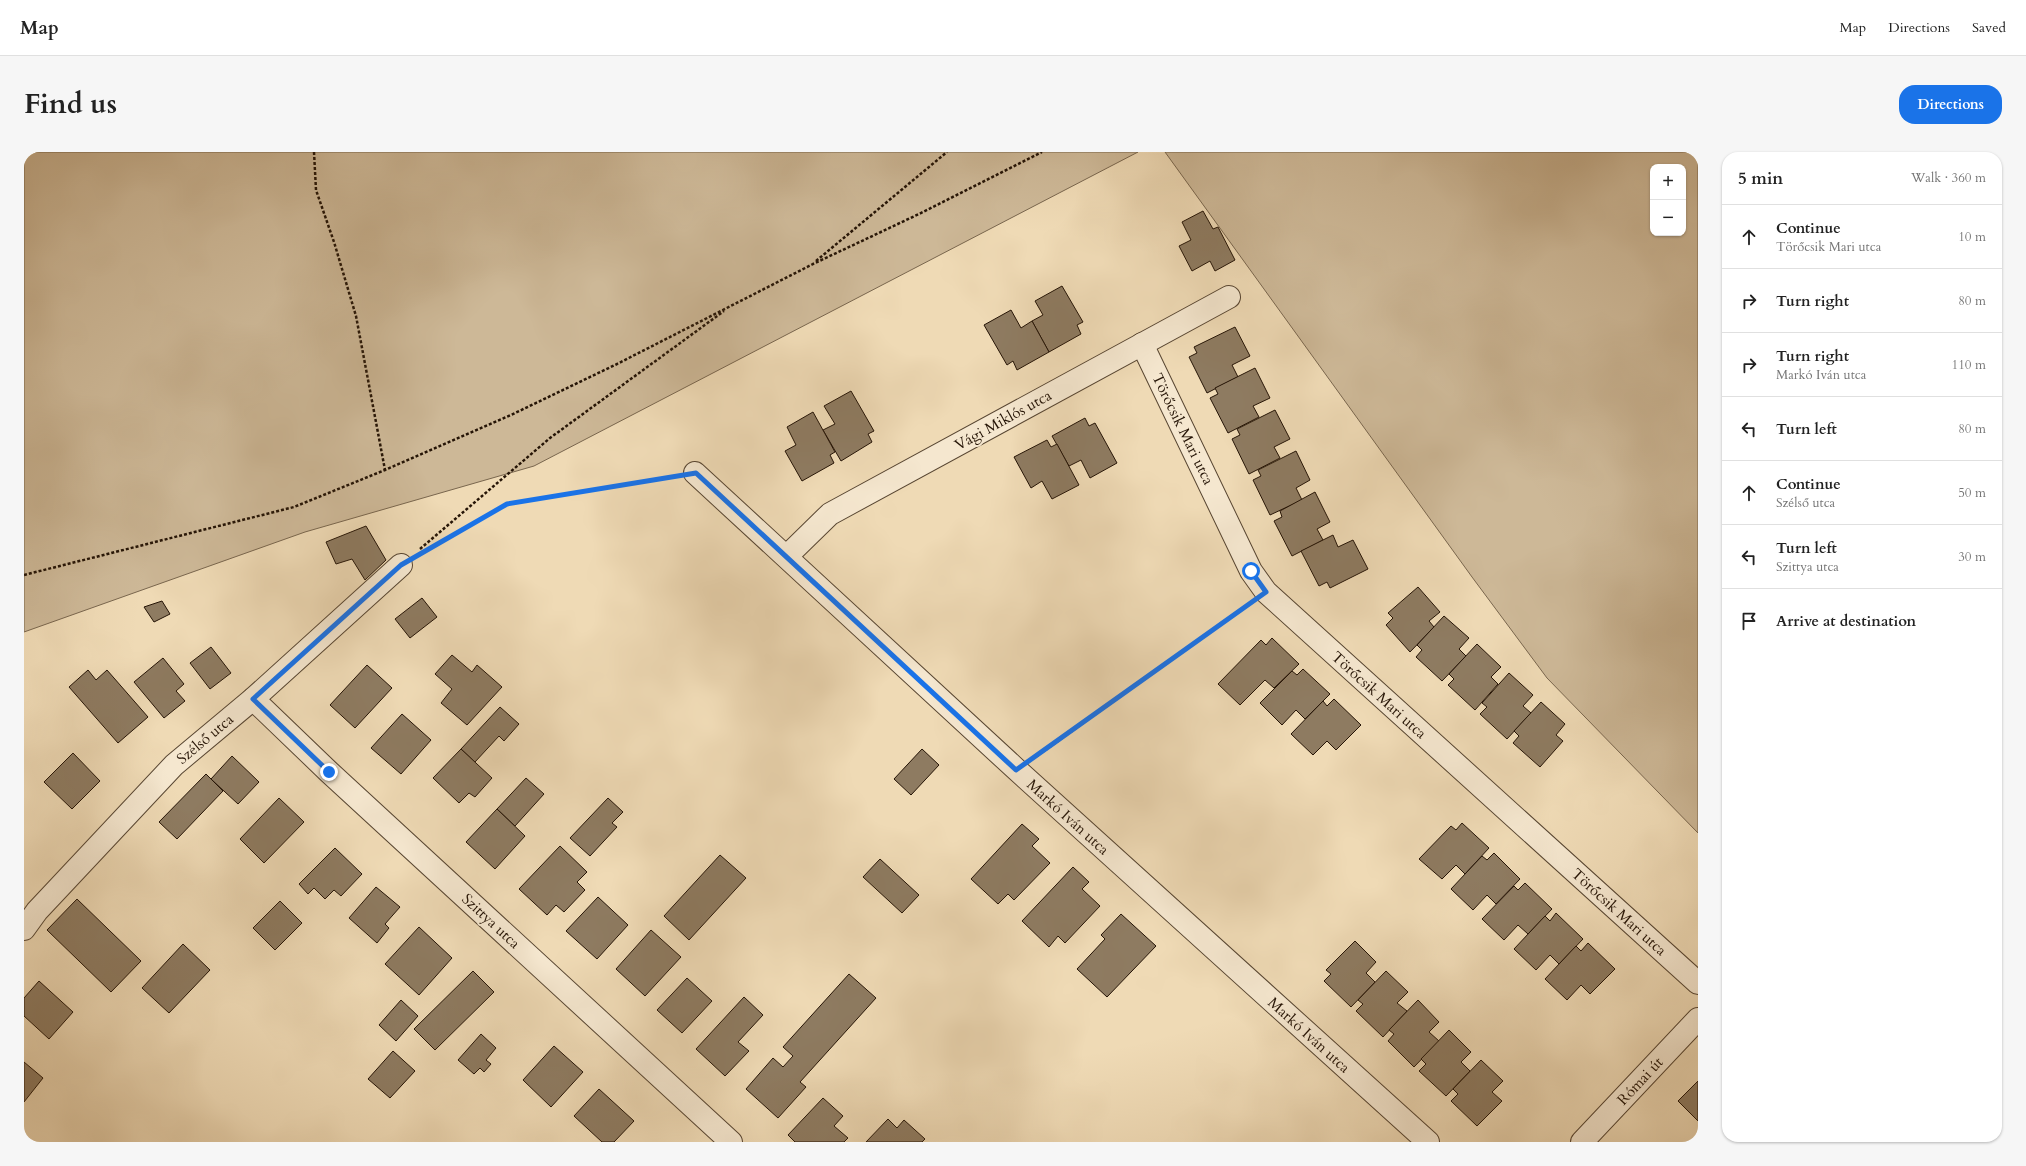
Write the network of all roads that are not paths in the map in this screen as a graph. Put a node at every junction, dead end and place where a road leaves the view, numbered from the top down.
1 (1230, 296) dead end
2 (1142, 344) junction
3 (696, 473) road end
4 (787, 556) junction
5 (401, 565) road end
6 (253, 699) junction
7 (24, 929) edge
8 (1698, 983) edge
9 (1698, 1019) edge
10 (731, 1142) edge
11 (1428, 1142) edge
12 (1582, 1142) edge

1 - 2 street, Vági Miklós utca
2 - 4 street, Vági Miklós utca
2 - 8 street, Törőcsik Mari utca
3 - 4 street, Markó Iván utca
4 - 11 street, Markó Iván utca
5 - 6 street, Szélső utca
6 - 7 street, Szélső utca
6 - 10 street, Szittya utca
9 - 12 street, Római út

